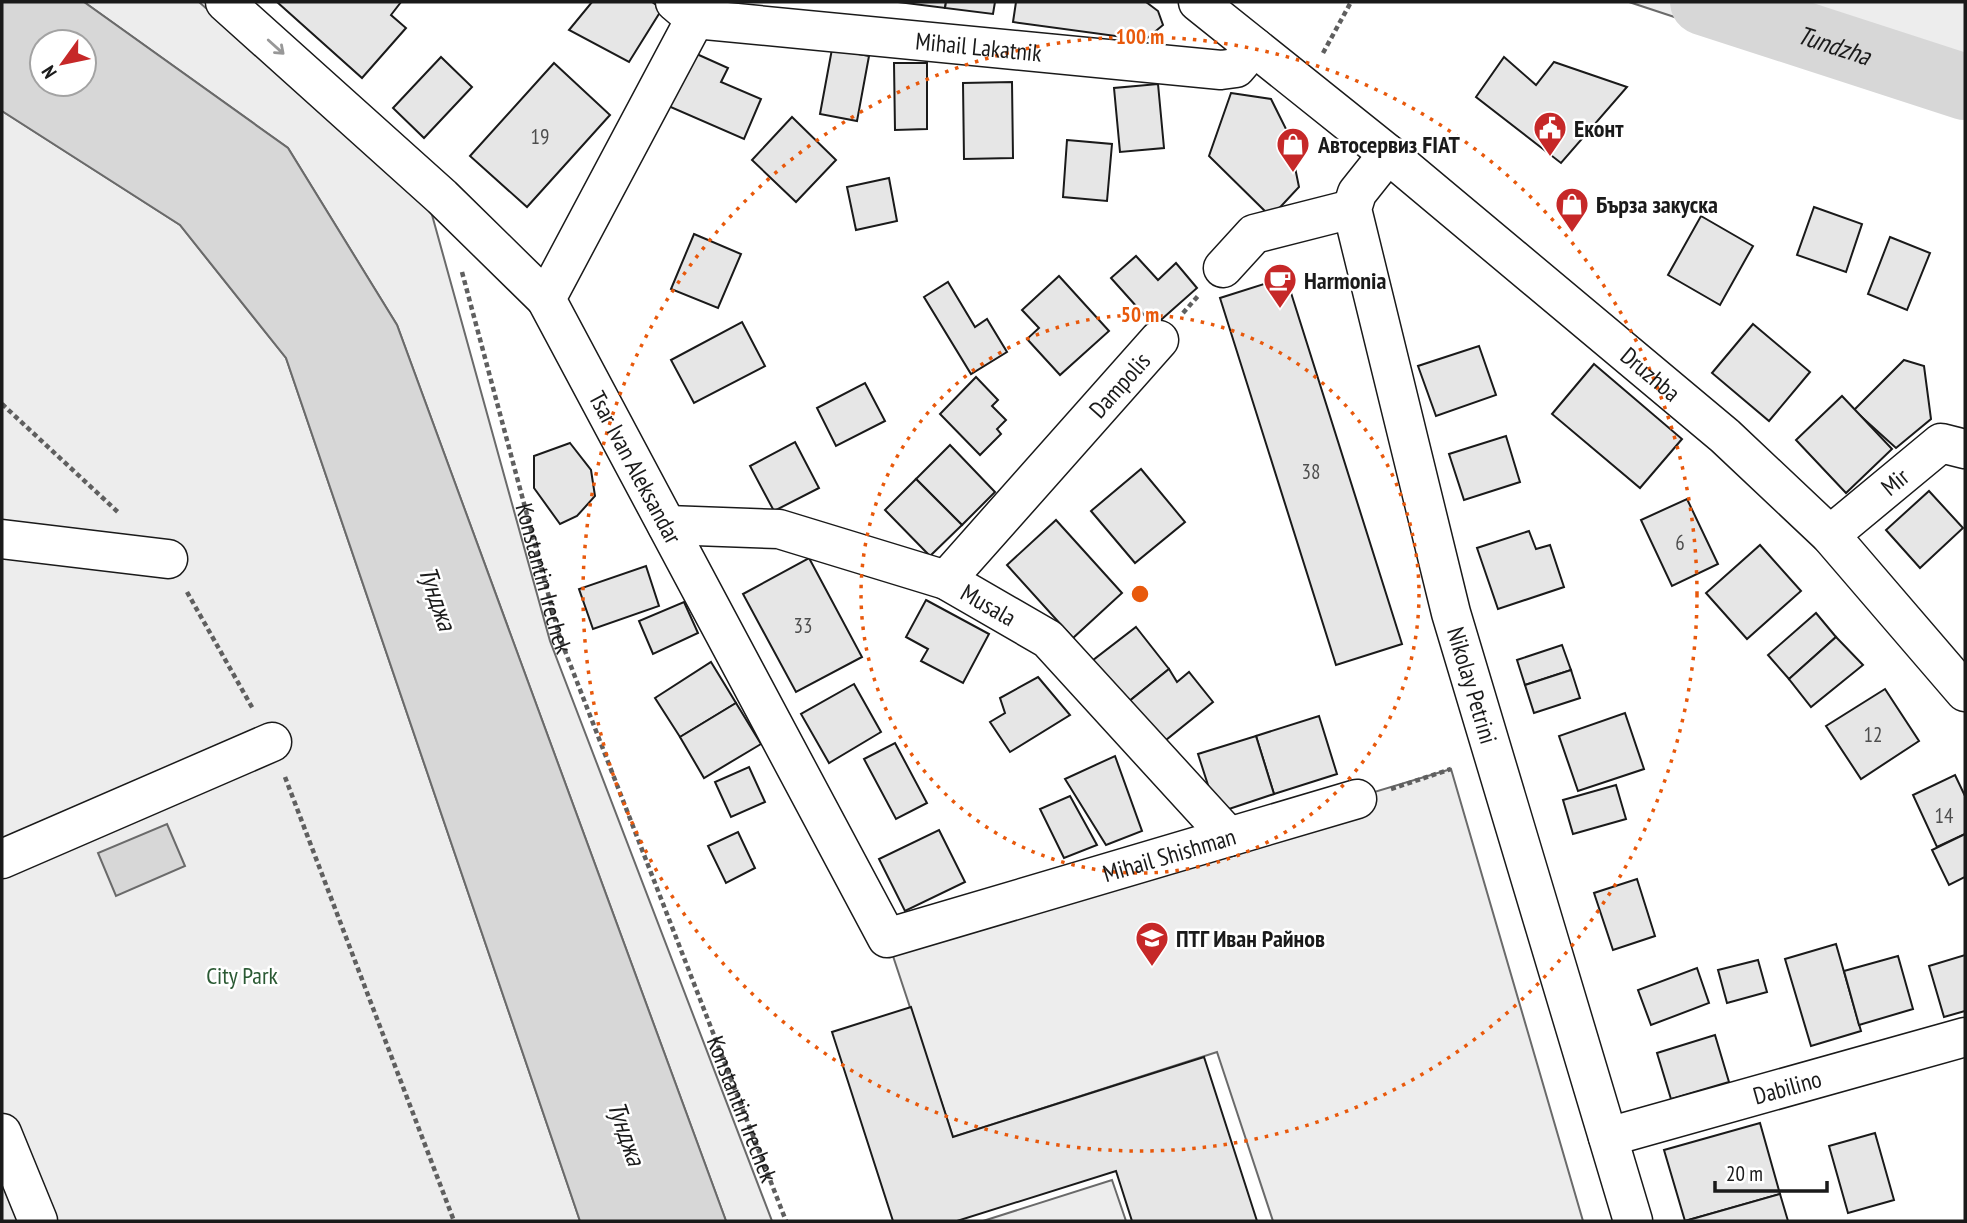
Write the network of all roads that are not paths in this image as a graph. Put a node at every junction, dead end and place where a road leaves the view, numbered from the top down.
1 (225, 2) edge
2 (1198, 2) edge
3 (685, 10) edge
4 (1254, 47) junction
5 (1388, 154) junction
6 (1352, 209) junction
7 (1223, 268) road end
8 (547, 299) junction
9 (1159, 340) road end
10 (1965, 450) edge
11 (667, 525) junction
12 (1830, 535) junction
13 (2, 539) edge
14 (168, 559) dead end
15 (946, 580) junction
16 (1965, 692) edge
17 (272, 742) dead end
18 (1357, 799) road end
19 (1229, 837) junction
20 (2, 859) edge
21 (887, 938) joint
22 (1965, 1037) edge
23 (2, 1133) edge
24 (1608, 1137) junction
25 (38, 1221) edge
26 (1633, 1221) edge

1 -> 8 street, Tsar Ivan Aleksandar
2 - 4 street
3 - 4 street, Mihail Lakatnik
3 - 8 street
4 - 5 street, Druzhba
5 - 6 street
5 - 12 street, Druzhba
6 - 7 street
6 - 24 street, Nikolay Petrini
8 - 11 street, Tsar Ivan Aleksandar
9 - 15 street, Dampolis
10 - 12 street, Mir
11 - 15 street, Musala
11 - 21 street, Tsar Ivan Aleksandar
12 - 16 street, Druzhba
13 - 14 street
15 - 19 street, Musala
17 - 20 street
18 - 19 street, Mihail Shishman
19 - 21 street, Mihail Shishman
22 - 24 street, Dabilino
23 - 25 street
24 - 26 street, Nikolay Petrini

